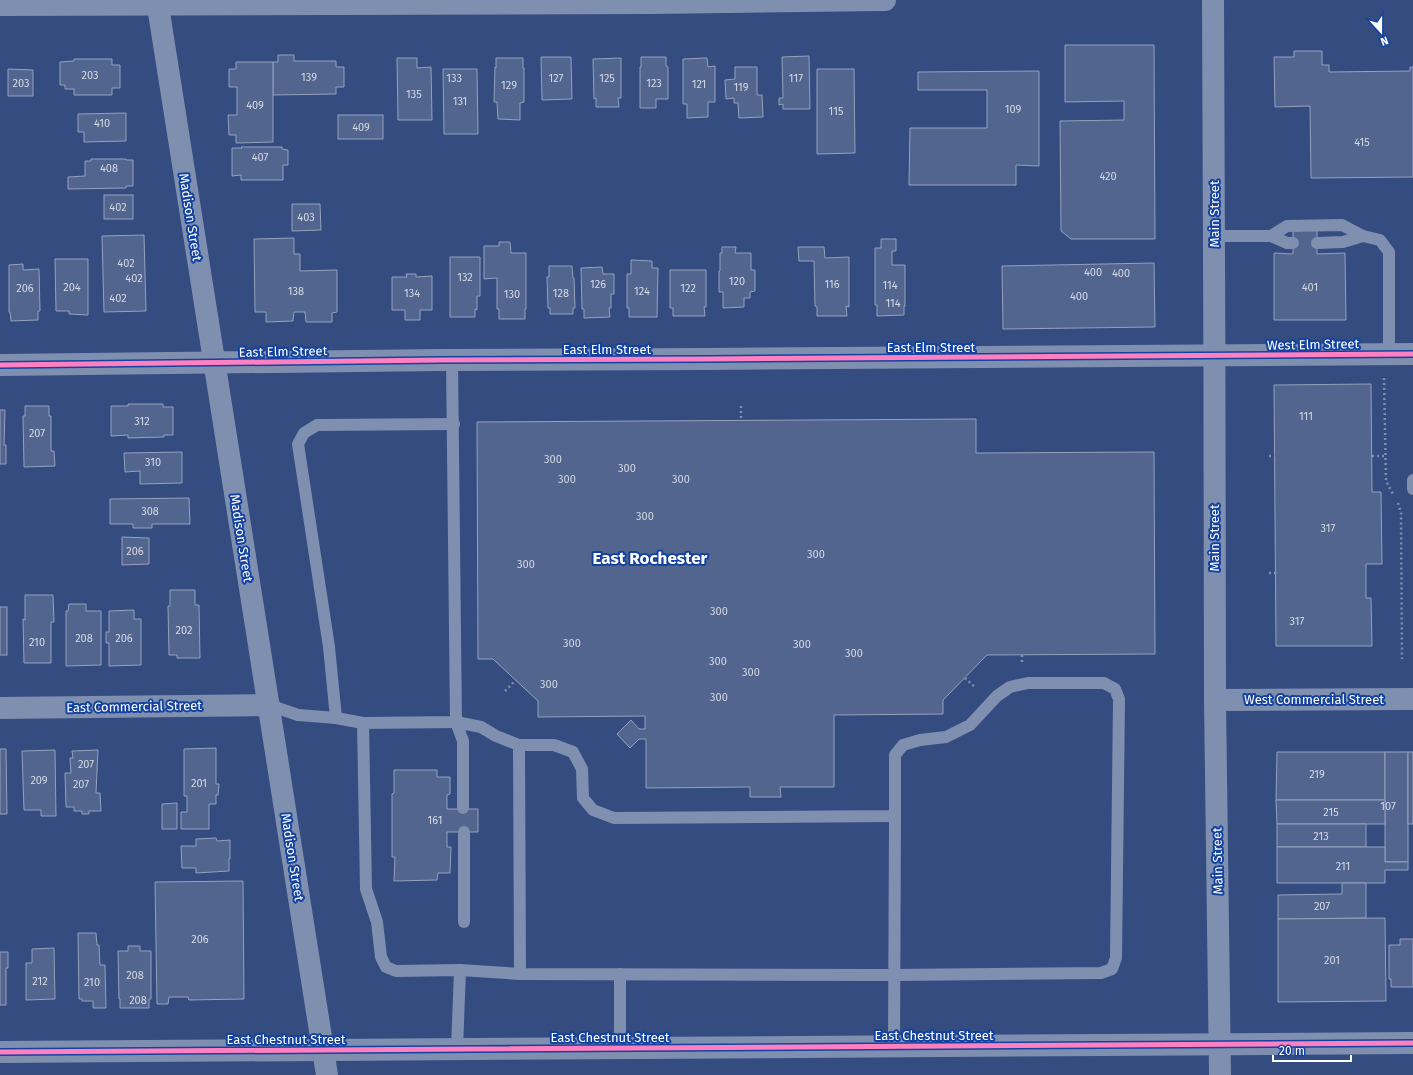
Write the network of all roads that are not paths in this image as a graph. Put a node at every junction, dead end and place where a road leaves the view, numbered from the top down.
1 (885, 0) edge
2 (1213, 0) edge
3 (651, 1) edge
4 (157, 2) edge
5 (254, 2) edge
6 (0, 5) edge
7 (1215, 236) junction
8 (1271, 236) junction
9 (1363, 236) junction
10 (1293, 243) dead end
11 (1317, 243) dead end
12 (1389, 354) junction
13 (1413, 354) edge
14 (1214, 356) junction
15 (452, 360) junction
16 (214, 363) junction
17 (0, 365) edge
18 (454, 424) junction
19 (1413, 480) edge
20 (1413, 489) edge
21 (1413, 699) edge
22 (1215, 700) junction
23 (269, 705) junction
24 (0, 708) edge
25 (336, 718) junction
26 (456, 722) junction
27 (363, 723) junction
28 (519, 745) junction
29 (463, 808) dead end
30 (895, 816) junction
31 (464, 832) dead end
32 (464, 922) dead end
33 (460, 970) junction
34 (520, 974) junction
35 (620, 974) junction
36 (895, 975) junction
37 (1413, 1043) edge
38 (1220, 1044) junction
39 (894, 1046) junction
40 (620, 1048) junction
41 (323, 1049) junction
42 (457, 1049) junction
43 (0, 1052) edge
44 (327, 1075) edge
45 (1220, 1075) edge

1 - 3 street
2 - 7 street, Main Street
3 - 5 street
4 - 5 street
4 - 6 street
4 - 16 street, Madison Street
7 - 8 lane
7 - 14 street, Main Street
8 - 9 lane
8 - 10 lane
9 - 11 lane
9 - 12 lane
12 - 13 street, West Elm Street
12 - 14 street, West Elm Street
14 - 15 street, East Elm Street
14 - 22 street, Main Street
15 - 16 street, East Elm Street
15 - 18 lane
16 - 17 street, East Elm Street
16 - 23 street, Madison Street
18 - 25 lane
18 - 26 lane
19 - 20 lane
21 - 22 street, West Commercial Street
22 - 38 street, Main Street
23 - 24 street, East Commercial Street
23 - 25 lane
23 - 41 street, Madison Street
25 - 27 lane
26 - 27 lane
26 - 28 lane
26 - 29 lane
27 - 33 lane
28 - 30 lane
28 - 34 lane
30 - 36 lane
30 - 36 lane
31 - 32 lane
33 - 34 lane
33 - 42 lane
34 - 35 lane
35 - 36 lane
35 - 40 lane
36 - 39 lane
37 - 38 street, East Chestnut Street
38 - 39 street, East Chestnut Street
38 - 45 street, Main Street
39 - 40 street, East Chestnut Street
40 - 42 street, East Chestnut Street
41 - 42 street, East Chestnut Street
41 - 43 street, East Chestnut Street
41 - 44 street, Madison Street

